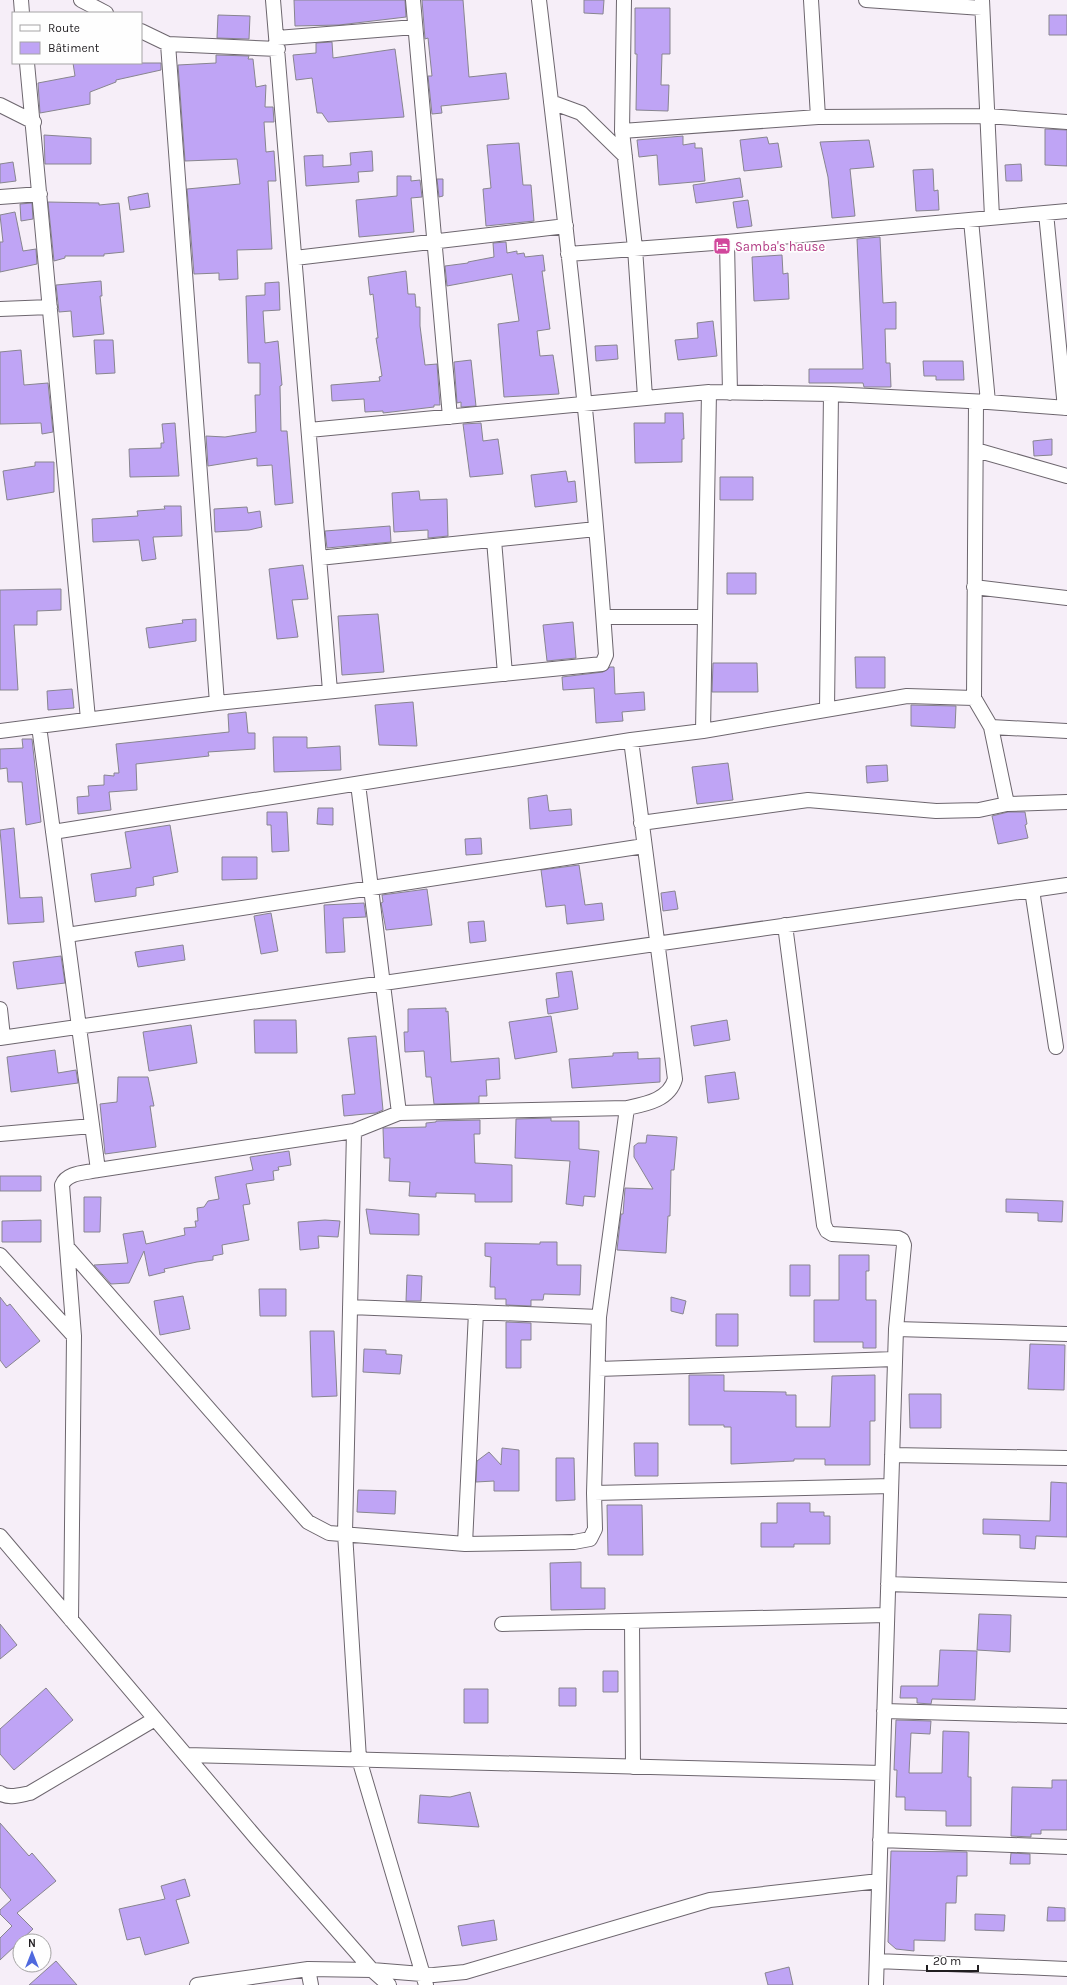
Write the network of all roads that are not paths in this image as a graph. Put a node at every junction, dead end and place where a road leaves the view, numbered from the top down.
1 (21, 0) edge
2 (80, 0) edge
3 (274, 0) edge
4 (413, 0) edge
5 (539, 0) edge
6 (624, 0) edge
7 (811, 0) edge
8 (866, 0) edge
9 (982, 4) edge
10 (22, 12) edge
11 (104, 12) edge
12 (415, 27) junction
13 (142, 31) edge
14 (168, 44) junction
15 (277, 44) junction
16 (27, 64) edge
17 (551, 102) junction
18 (0, 105) edge
19 (987, 116) junction
20 (818, 117) junction
21 (34, 122) junction
22 (1067, 122) edge
23 (622, 130) junction
24 (625, 156) junction
25 (40, 194) junction
26 (0, 197) edge
27 (1067, 211) edge
28 (1046, 213) junction
29 (992, 217) junction
30 (971, 220) junction
31 (566, 226) junction
32 (435, 242) junction
33 (726, 242) junction
34 (635, 248) junction
35 (568, 254) junction
36 (295, 258) junction
37 (50, 307) junction
38 (0, 309) edge
39 (709, 392) junction
40 (730, 393) junction
41 (831, 394) junction
42 (645, 397) junction
43 (982, 402) junction
44 (585, 404) junction
45 (1066, 408) edge
46 (450, 417) junction
47 (309, 430) junction
48 (976, 450) junction
49 (1067, 476) edge
50 (596, 529) junction
51 (494, 540) junction
52 (320, 558) junction
53 (974, 587) junction
54 (1067, 598) edge
55 (604, 617) junction
56 (705, 617) junction
57 (505, 674) junction
58 (330, 691) junction
59 (974, 698) junction
60 (217, 703) junction
61 (827, 709) junction
62 (88, 720) junction
63 (39, 726) junction
64 (991, 727) junction
65 (0, 731) edge
66 (703, 731) junction
67 (1067, 731) edge
68 (631, 740) junction
69 (358, 784) junction
70 (1067, 802) edge
71 (1007, 804) junction
72 (641, 823) junction
73 (53, 832) junction
74 (644, 846) junction
75 (1067, 885) edge
76 (371, 888) junction
77 (1032, 890) junction
78 (784, 925) junction
79 (67, 935) junction
80 (656, 944) junction
81 (383, 983) junction
82 (0, 1009) edge
83 (79, 1026) junction
84 (2, 1038) edge
85 (1056, 1047) dead end
86 (627, 1108) junction
87 (400, 1113) junction
88 (92, 1126) junction
89 (354, 1131) junction
90 (0, 1134) edge
91 (98, 1170) junction
92 (67, 1247) junction
93 (0, 1255) edge
94 (350, 1307) junction
95 (476, 1312) junction
96 (599, 1317) junction
97 (896, 1329) junction
98 (1067, 1334) edge
99 (74, 1336) junction
100 (895, 1359) junction
101 (598, 1370) junction
102 (892, 1455) junction
103 (1067, 1458) edge
104 (891, 1486) junction
105 (594, 1493) junction
106 (345, 1533) junction
107 (0, 1536) edge
108 (465, 1544) junction
109 (888, 1584) junction
110 (1067, 1590) edge
111 (887, 1615) junction
112 (71, 1620) junction
113 (632, 1621) junction
114 (502, 1624) dead end
115 (884, 1710) junction
116 (1067, 1716) edge
117 (155, 1719) junction
118 (186, 1755) junction
119 (358, 1759) junction
120 (632, 1766) junction
121 (882, 1773) junction
122 (0, 1793) edge
123 (880, 1840) junction
124 (1067, 1847) edge
125 (879, 1881) junction
126 (877, 1961) junction
127 (308, 1969) junction
128 (1067, 1969) edge
129 (372, 1970) junction
130 (424, 1980) edge
131 (197, 1985) edge
132 (311, 1985) edge
133 (389, 1985) edge
134 (876, 1985) edge

1 - 10 street
2 - 11 street
3 - 15 street
4 - 12 street
5 - 17 street
6 - 23 street
7 - 20 street
8 - 9 street
9 - 19 street
12 - 15 street
12 - 32 street
13 - 14 street
14 - 15 street
14 - 60 street
15 - 36 street
16 - 21 street
17 - 24 street
17 - 31 street
18 - 21 street
19 - 20 street
19 - 22 street
19 - 29 street
20 - 23 street
21 - 25 street
23 - 24 street
24 - 34 street
25 - 26 street
25 - 37 street
27 - 28 street
28 - 29 street
28 - 45 street
29 - 30 street
30 - 33 street
30 - 43 street
31 - 32 street
31 - 35 street
32 - 36 street
32 - 46 street
33 - 34 street
33 - 40 street
34 - 35 street
34 - 42 street
35 - 44 street
36 - 47 street
37 - 38 street
37 - 62 street
39 - 40 street
39 - 42 street
39 - 56 street
40 - 41 street
41 - 43 street
41 - 61 street
42 - 44 street
43 - 45 street
43 - 48 street
44 - 46 street
44 - 50 street
46 - 47 street
47 - 52 street
48 - 49 street
48 - 53 street
50 - 51 street
50 - 55 street
51 - 52 street
51 - 57 street
52 - 58 street
53 - 54 street
53 - 59 street
55 - 56 street
55 - 57 street
56 - 66 street
57 - 58 street
58 - 60 street
59 - 61 street
59 - 64 street
60 - 62 street
61 - 66 street
62 - 63 street
63 - 65 street
63 - 73 street
64 - 67 street
64 - 71 street
66 - 68 street
68 - 69 street
68 - 72 street
69 - 73 street
69 - 76 street
70 - 71 street
71 - 72 street
72 - 74 street
73 - 79 street
74 - 76 street
74 - 80 street
75 - 77 street
76 - 79 street
76 - 81 street
77 - 78 street
77 - 85 street
78 - 80 street
78 - 97 street
79 - 83 street
80 - 81 street
80 - 86 street
81 - 83 street
81 - 87 street
82 - 84 street
83 - 84 street
83 - 88 street
86 - 87 street
86 - 96 street
87 - 89 street
88 - 90 street
88 - 91 street
89 - 91 street
89 - 94 street
91 - 92 street
92 - 99 street
92 - 106 street
93 - 99 street
94 - 95 street
94 - 106 street
95 - 96 street
95 - 108 street
96 - 101 street
97 - 98 street
97 - 100 street
99 - 112 street
100 - 101 street
100 - 102 street
101 - 105 street
102 - 103 street
102 - 104 street
104 - 105 street
104 - 109 street
105 - 108 street
106 - 108 street
106 - 119 street
107 - 112 street
109 - 110 street
109 - 111 street
111 - 113 street
111 - 115 street
112 - 117 street
113 - 114 street
113 - 120 street
115 - 116 street
115 - 121 street
117 - 118 street
117 - 122 street
118 - 119 street
118 - 129 street
119 - 120 street
119 - 130 street
120 - 121 street
121 - 123 street
123 - 124 street
123 - 125 street
125 - 126 street
125 - 130 street
126 - 128 street
126 - 134 street
127 - 129 street
127 - 131 street
127 - 132 street
129 - 130 street
129 - 133 street

